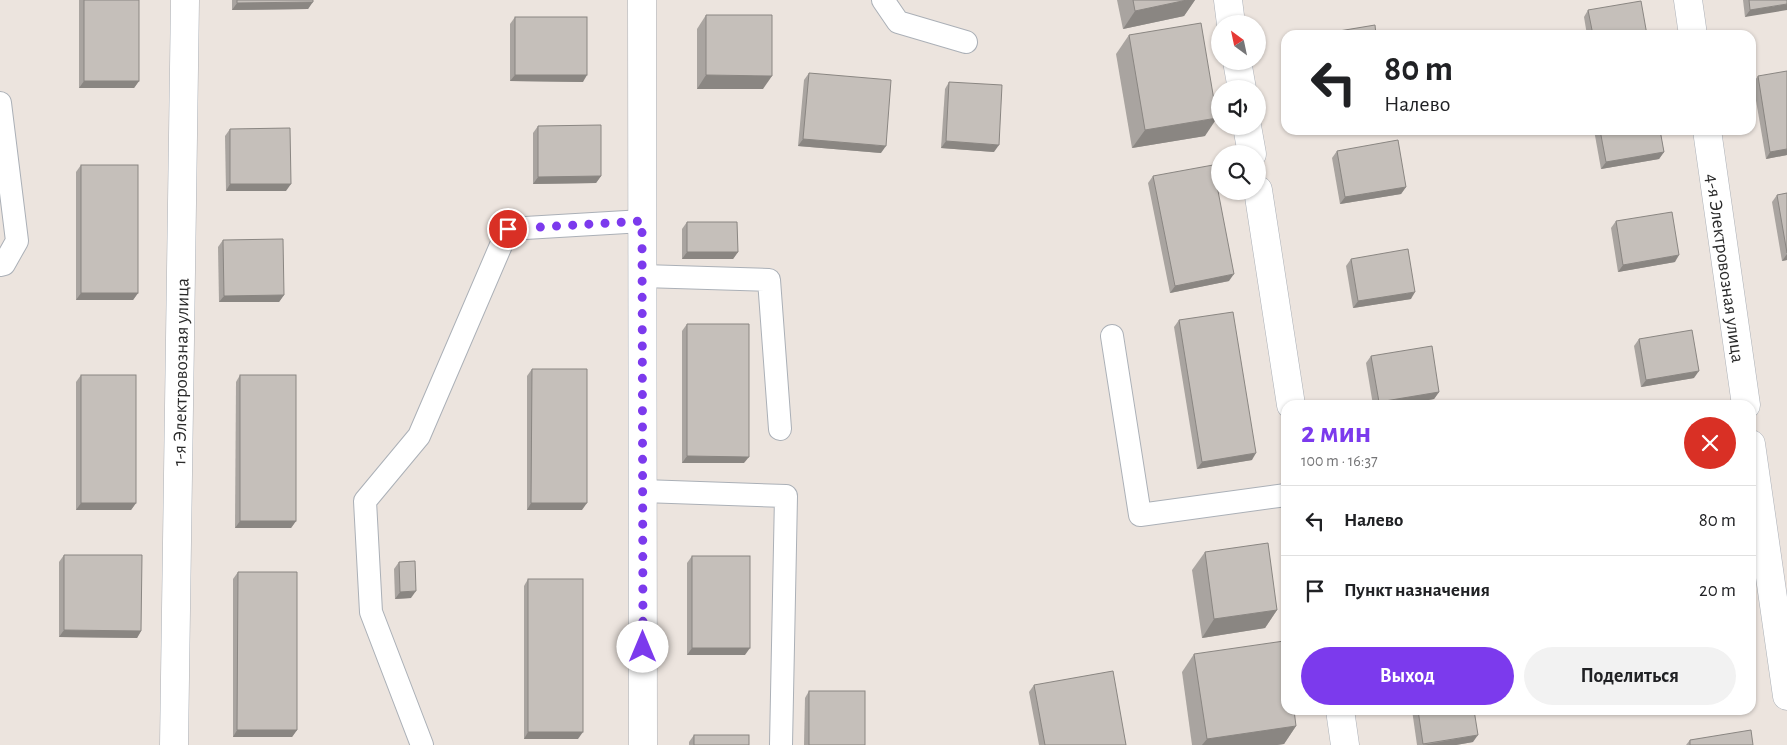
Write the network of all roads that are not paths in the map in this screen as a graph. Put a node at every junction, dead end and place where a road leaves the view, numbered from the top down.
1 (185, 0) edge
2 (642, 0) edge
3 (883, 0) edge
4 (1228, 0) edge
5 (1688, 0) edge
6 (1230, 15) edge
7 (1692, 30) edge
8 (966, 42) dead end
9 (0, 103) edge
10 (1707, 135) edge
11 (1260, 200) edge
12 (642, 221) junction
13 (0, 265) edge
14 (643, 276) junction
15 (1112, 336) dead end
16 (1291, 400) edge
17 (1745, 400) edge
18 (780, 429) dead end
19 (1756, 479) edge
20 (643, 491) junction
21 (1281, 496) edge
22 (1787, 696) edge
23 (1341, 715) edge
24 (174, 745) edge
25 (422, 745) edge
26 (643, 745) edge
27 (781, 745) edge
28 (1345, 745) edge

1 - 24 street, 1-я Электровозная улица
2 - 12 street
3 - 8 lane
4 - 6 street
5 - 7 street
9 - 13 lane
10 - 17 street, 4-я Электровозная улица
11 - 16 street
12 - 14 street
12 - 25 lane
14 - 18 lane
14 - 20 street
15 - 21 lane
19 - 22 street
20 - 26 street
20 - 27 lane
23 - 28 street

